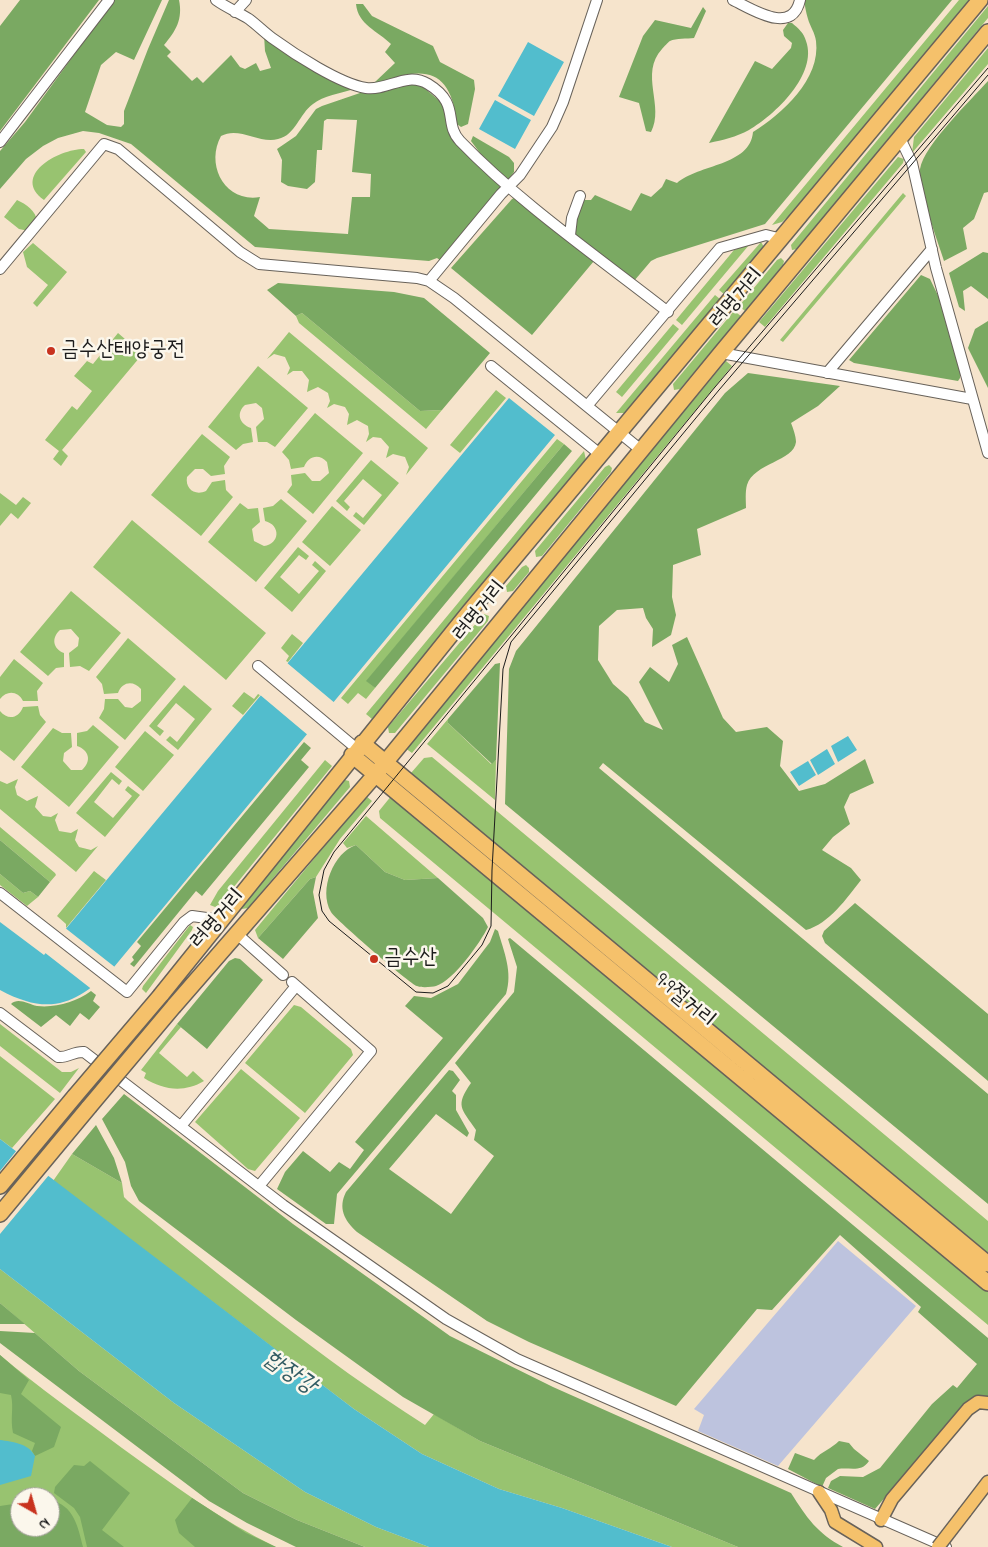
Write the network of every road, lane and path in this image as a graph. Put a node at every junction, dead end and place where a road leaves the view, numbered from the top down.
1 (108, 0) edge
2 (216, 0) edge
3 (246, 0) edge
4 (597, 0) edge
5 (733, 0) edge
6 (800, 0) edge
7 (980, 0) edge
8 (235, 12) junction
9 (988, 32) edge
10 (900, 138) junction
11 (0, 142) edge
12 (510, 186) junction
13 (580, 196) dead end
14 (570, 235) junction
15 (782, 239) junction
16 (932, 249) junction
17 (0, 269) edge
18 (429, 281) junction
19 (668, 312) junction
20 (721, 352) junction
21 (492, 366) dead end
22 (827, 373) junction
23 (972, 398) junction
24 (587, 406) junction
25 (620, 434) junction
26 (641, 450) junction
27 (988, 453) edge
28 (601, 455) junction
29 (258, 666) dead end
30 (357, 749) junction
31 (385, 763) junction
32 (375, 775) junction
33 (0, 893) edge
34 (221, 920) junction
35 (236, 933) junction
36 (283, 974) dead end
37 (0, 1013) edge
38 (181, 1126) junction
39 (0, 1186) edge
40 (259, 1186) junction
41 (0, 1214) edge
42 (988, 1264) edge
43 (988, 1283) edge
44 (988, 1403) edge
45 (988, 1482) edge
46 (819, 1492) junction
47 (881, 1520) junction
48 (876, 1547) edge
49 (938, 1547) edge
50 (946, 1547) edge

1 - 11 street
2 - 8 street
3 - 8 street
4 - 12 street
5 - 6 street
7 - 15 highway, 려명거리
8 - 12 street
9 - 10 highway, 려명거리
10 - 16 street
10 - 20 highway, 려명거리
12 - 14 street
12 - 18 street
13 - 14 street
14 - 19 street
15 - 19 street
15 - 25 highway, 려명거리
16 - 22 street
16 - 23 street
17 - 18 street
18 - 24 street
19 - 24 street
20 - 22 street
20 - 26 highway, 려명거리
21 - 28 street
22 - 23 street
23 - 27 street
24 - 25 street
25 - 26 street
25 - 28 highway, 려명거리
26 - 31 highway, 려명거리
28 - 30 highway, 려명거리
29 - 30 street
30 - 31 highway, 9·9절거리
30 - 32 highway, 9·9절거리
30 - 34 highway, 려명거리
31 - 32 highway, 려명거리
31 - 42 highway, 9·9절거리
32 - 35 highway, 려명거리
32 - 43 highway, 9·9절거리
33 - 34 street
34 - 39 highway, 려명거리, bridge
35 - 36 street
35 - 41 highway, 려명거리, bridge
37 - 38 street
38 - 40 street
38 - 40 street
40 - 46 street
44 - 47 main road
45 - 49 main road, bridge
46 - 47 street
46 - 48 main road
47 - 50 street

